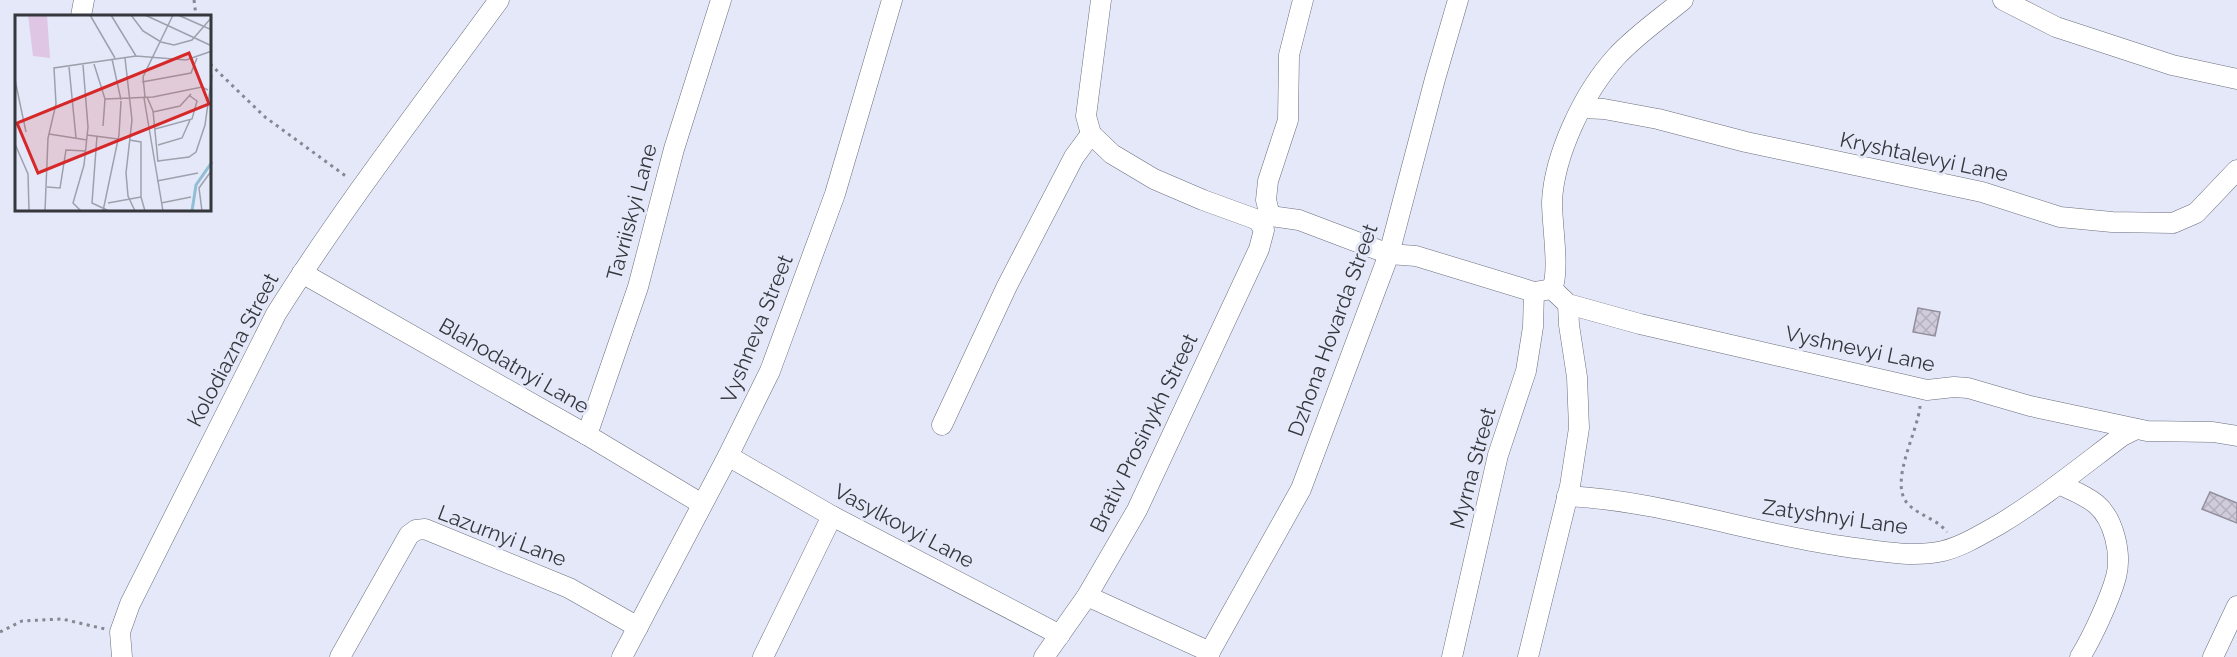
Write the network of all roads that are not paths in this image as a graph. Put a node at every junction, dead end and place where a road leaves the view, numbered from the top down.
1 (84, 0) edge
2 (498, 0) edge
3 (721, 0) edge
4 (892, 0) edge
5 (1101, 0) edge
6 (1303, 0) edge
7 (1458, 0) edge
8 (1683, 0) edge
9 (2003, 0) edge
10 (81, 15) edge
11 (2237, 79) edge
12 (1582, 108) junction
13 (1091, 134) junction
14 (2237, 170) edge
15 (1264, 218) junction
16 (1389, 254) junction
17 (302, 273) junction
18 (1543, 290) junction
19 (1568, 304) junction
20 (942, 425) dead end
21 (2136, 429) junction
22 (587, 435) junction
23 (2237, 436) edge
24 (728, 456) junction
25 (2059, 484) junction
26 (1567, 496) junction
27 (702, 504) junction
28 (832, 516) junction
29 (1087, 596) junction
30 (2237, 606) edge
31 (638, 627) junction
32 (1060, 635) junction
33 (1208, 655) edge
34 (122, 657) edge
35 (340, 657) edge
36 (622, 657) edge
37 (763, 657) edge
38 (1044, 657) edge
39 (1452, 657) edge
40 (1528, 657) edge
41 (2080, 657) edge
42 (2213, 657) edge

1 - 10 street
2 - 17 street, Kolodiazna Street
3 - 22 street, Tavriiskyi Lane
4 - 24 street, Vyshneva Street
5 - 13 street
6 - 15 street, Brativ Prosinykh Street
7 - 16 street, Dzhona Hovarda Street
8 - 12 street, Myrna Street
9 - 11 street
12 - 14 street, Kryshtalevyi Lane
12 - 18 street, Myrna Street
13 - 15 street
13 - 20 street
15 - 16 street
15 - 29 street, Brativ Prosinykh Street
16 - 18 street
16 - 33 street, Dzhona Hovarda Street
17 - 22 street, Blahodatnyi Lane
17 - 34 street, Kolodiazna Street
18 - 19 street, Vyshnevyi Lane
18 - 39 street, Myrna Street
19 - 21 street, Vyshnevyi Lane
19 - 26 street
21 - 23 street, Vyshnevyi Lane
21 - 25 street, Zatyshnyi Lane
22 - 27 street, Blahodatnyi Lane
24 - 27 street, Vyshneva Street
24 - 28 street, Vasylkovyi Lane
25 - 26 street, Zatyshnyi Lane
25 - 41 street
26 - 40 street
27 - 31 street, Vyshneva Street
28 - 32 street, Vasylkovyi Lane
28 - 37 street
29 - 32 street, Brativ Prosinykh Street
29 - 33 street
30 - 42 street
31 - 35 street, Lazurnyi Lane
31 - 36 street, Vyshneva Street
32 - 38 street, Brativ Prosinykh Street

